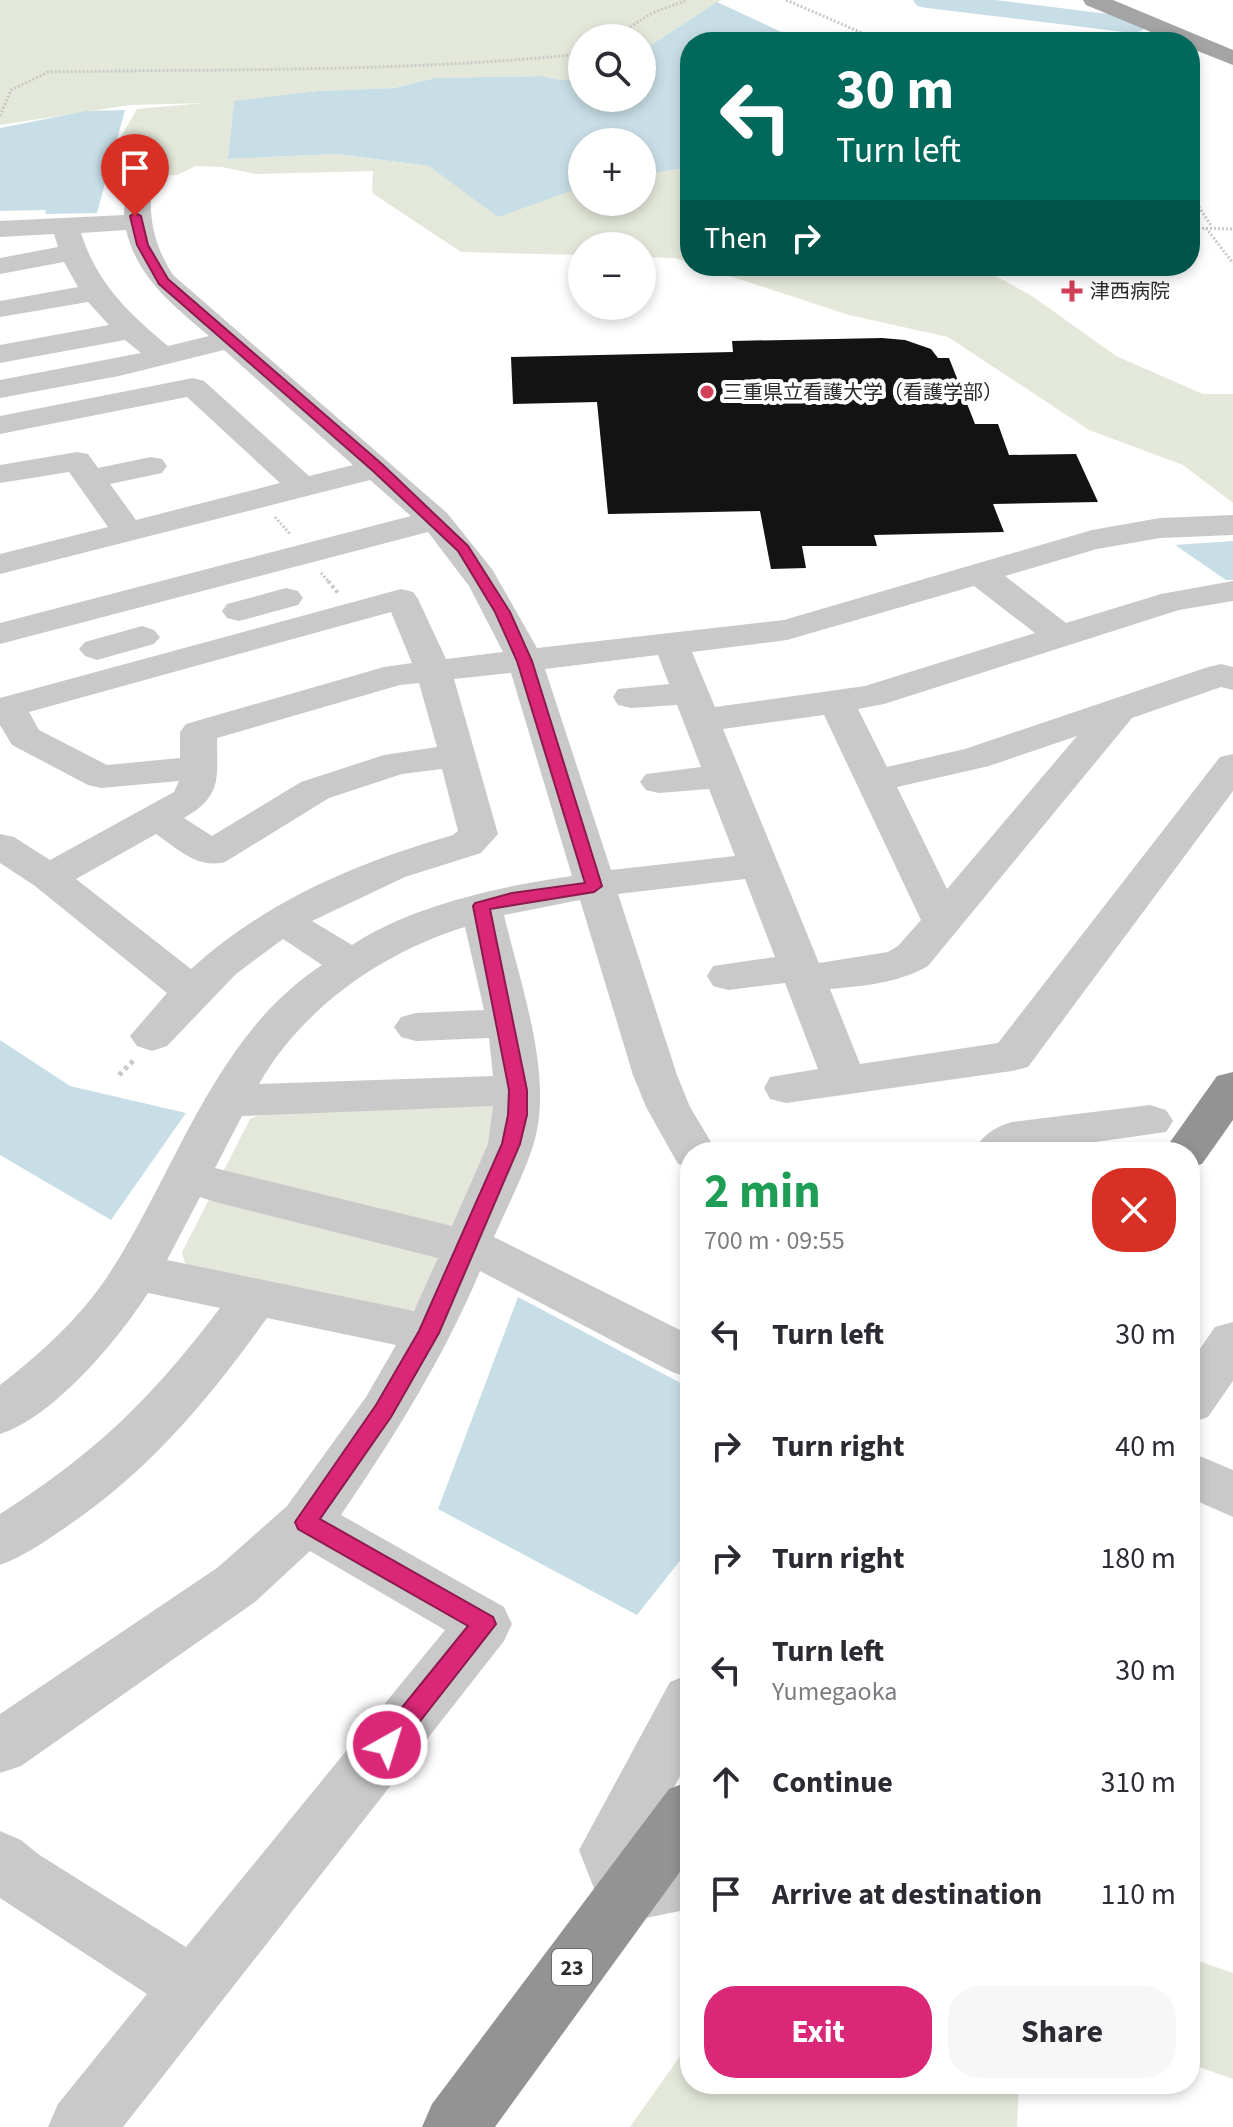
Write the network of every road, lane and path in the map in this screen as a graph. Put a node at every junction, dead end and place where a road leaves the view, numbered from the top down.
1 (687, 0) edge
2 (786, 0) edge
3 (1094, 0) edge
4 (1116, 0) edge
5 (635, 24) edge
6 (860, 32) edge
7 (1171, 32) edge
8 (1194, 32) edge
9 (1200, 34) edge
10 (1200, 44) edge
11 (1233, 48) edge
12 (568, 55) edge
13 (1233, 58) edge
14 (0, 116) edge
15 (140, 177) dead end
16 (1200, 208) edge
17 (0, 214) edge
18 (136, 222) junction
19 (1200, 228) edge
20 (1206, 228) junction
21 (1213, 228) junction
22 (0, 229) edge
23 (1233, 229) edge
24 (60, 230) junction
25 (1233, 263) edge
26 (0, 266) edge
27 (92, 293) junction
28 (0, 309) edge
29 (131, 330) junction
30 (228, 340) junction
31 (0, 354) edge
32 (163, 357) junction
33 (0, 389) edge
34 (0, 425) edge
35 (150, 465) dead end
36 (378, 468) junction
37 (0, 474) edge
38 (90, 479) junction
39 (303, 487) junction
40 (258, 499) junction
41 (435, 520) junction
42 (1233, 525) edge
43 (128, 532) junction
44 (307, 554) junction
45 (0, 564) edge
46 (979, 573) junction
47 (1233, 591) edge
48 (354, 612) junction
49 (0, 634) edge
50 (1062, 637) junction
51 (671, 644) junction
52 (525, 661) junction
53 (435, 671) junction
54 (1233, 679) edge
55 (631, 698) dead end
56 (837, 703) junction
57 (695, 706) junction
58 (4, 708) edge
59 (1119, 710) junction
60 (457, 756) junction
61 (1233, 765) edge
62 (199, 768) junction
63 (722, 776) junction
64 (875, 781) junction
65 (659, 783) dead end
66 (158, 818) junction
67 (0, 846) edge
68 (760, 865) junction
69 (49, 877) junction
70 (594, 886) junction
71 (481, 906) junction
72 (281, 920) junction
73 (943, 923) junction
74 (350, 963) junction
75 (803, 972) junction
76 (728, 975) dead end
77 (192, 992) junction
78 (506, 1023) junction
79 (416, 1027) dead end
80 (152, 1036) dead end
81 (845, 1081) junction
82 (1233, 1087) edge
83 (786, 1088) dead end
84 (518, 1090) junction
85 (229, 1101) junction
86 (1150, 1121) dead end
87 (688, 1142) edge
88 (1007, 1142) edge
89 (1193, 1142) edge
90 (215, 1185) dead end
91 (467, 1246) junction
92 (136, 1272) junction
93 (254, 1298) junction
94 (429, 1333) junction
95 (1233, 1341) edge
96 (680, 1353) edge
97 (1200, 1389) edge
98 (0, 1414) edge
99 (1200, 1478) edge
100 (1233, 1495) edge
101 (306, 1522) junction
102 (0, 1542) edge
103 (680, 1719) edge
104 (0, 1747) edge
105 (680, 1822) edge
106 (0, 1860) edge
107 (680, 1882) edge
108 (626, 1893) junction
109 (192, 1987) junction
110 (81, 2127) edge
111 (455, 2127) edge

1 - 5 path
2 - 6 path
3 - 7 main road
4 - 8 main road
9 - 11 main road
10 - 13 main road
12 - 14 path
15 - 18 street
16 - 21 path
17 - 24 street
18 - 24 street
18 - 30 street
19 - 20 path
20 - 21 path
20 - 25 path
21 - 23 path
22 - 24 street
24 - 26 street
24 - 27 street
27 - 28 street
27 - 29 street
29 - 31 street
29 - 32 street
30 - 32 street
30 - 36 street
32 - 33 street
34 - 39 street
35 - 38 street
36 - 39 street
36 - 41 street
37 - 38 street
38 - 43 street
39 - 40 street
40 - 43 street
40 - 44 path
41 - 44 street
41 - 52 street
42 - 46 street
43 - 45 street
44 - 48 path
44 - 49 street
46 - 50 street
46 - 51 street
47 - 50 street
48 - 53 street
48 - 58 street
50 - 56 street
51 - 52 street
51 - 57 street
52 - 53 street
52 - 70 street
53 - 60 street
53 - 62 street
54 - 59 street
55 - 57 street
56 - 57 street
56 - 64 street
57 - 63 street
58 - 62 street
59 - 64 street
59 - 73 street
60 - 66 street
60 - 72 street
61 - 81 street
62 - 66 street
63 - 65 street
63 - 68 street
64 - 73 street
66 - 69 street
67 - 69 street
68 - 70 street
68 - 75 street
69 - 77 street
70 - 71 street
70 - 87 street
71 - 74 street
71 - 78 street
72 - 74 street
72 - 77 street
73 - 75 street
74 - 85 street
75 - 76 street
75 - 81 street
77 - 80 street
78 - 79 street
78 - 84 street
81 - 83 street
82 - 89 highway
84 - 85 street
84 - 91 street
85 - 92 street
86 - 88 street
90 - 91 street
91 - 94 street
91 - 96 street
92 - 93 street
92 - 98 street
93 - 94 street
93 - 102 street
94 - 101 street
95 - 97 street
99 - 100 street
101 - 104 street
101 - 109 street
103 - 108 street
105 - 108 highway, 23
106 - 109 street
107 - 108 street
108 - 111 highway, 23
109 - 110 street

